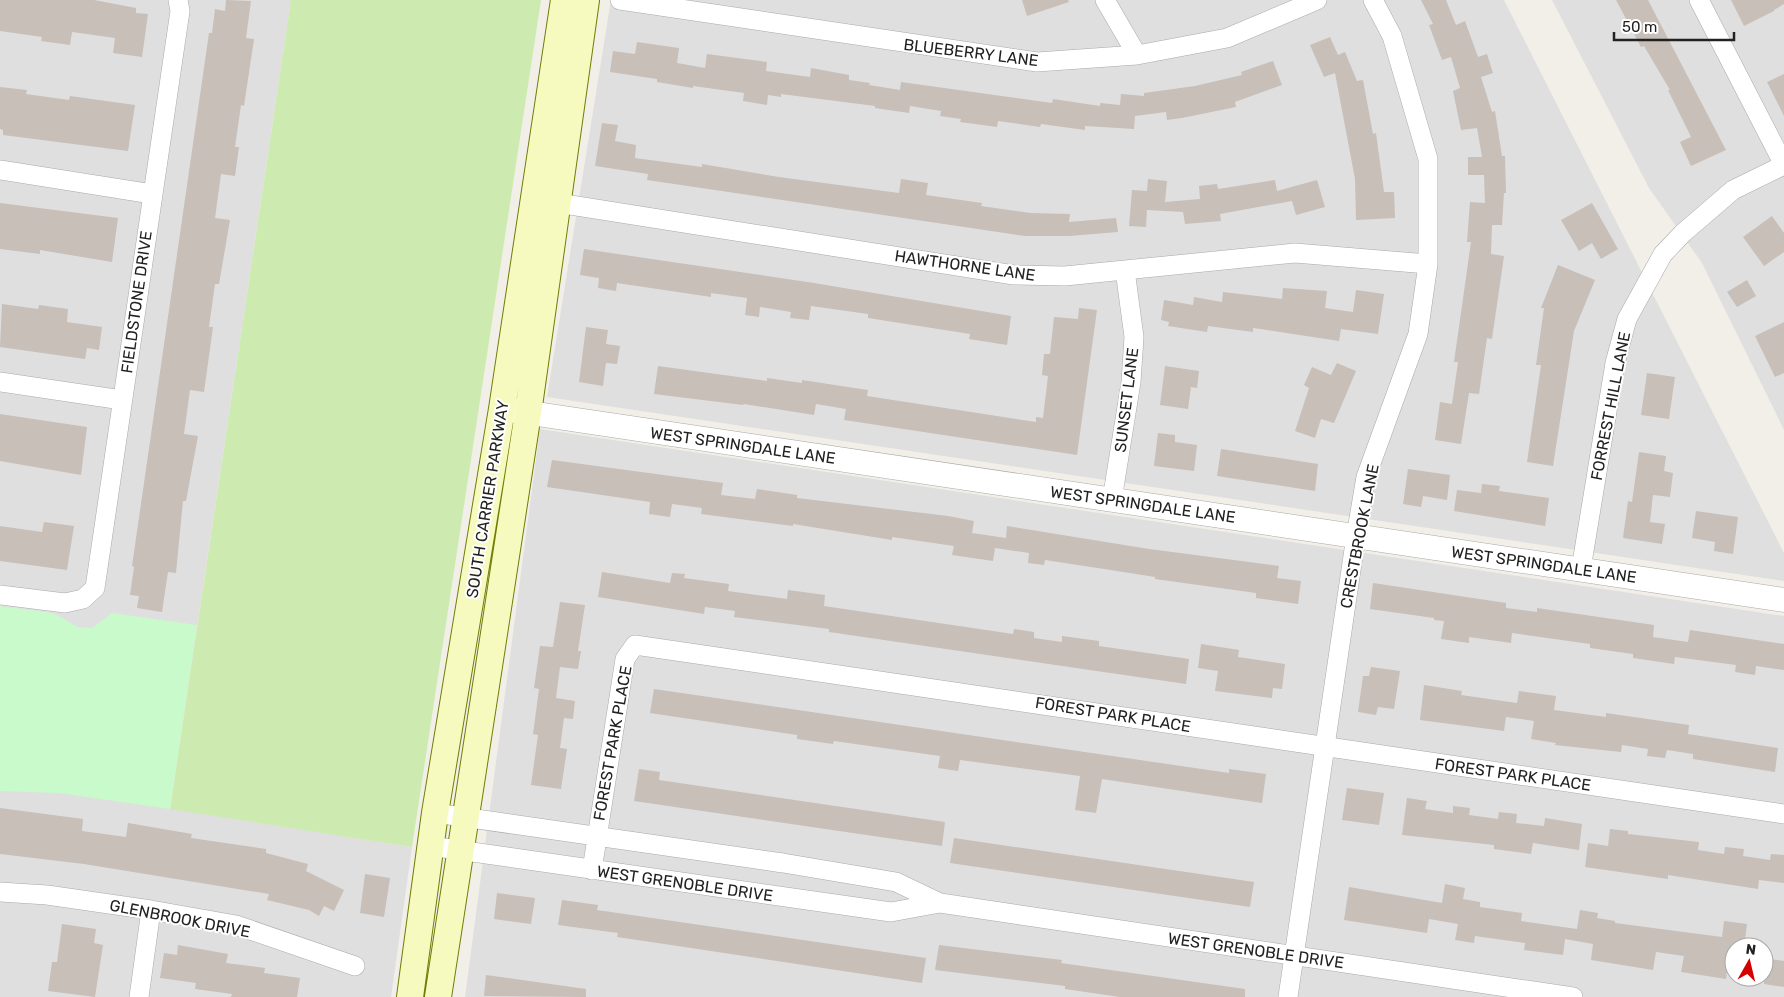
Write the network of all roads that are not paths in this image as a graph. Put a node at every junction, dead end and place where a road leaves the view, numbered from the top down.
1 (178, 0) edge
2 (564, 0) edge
3 (586, 0) edge
4 (620, 0) edge
5 (1105, 0) edge
6 (1316, 0) edge
7 (1373, 0) edge
8 (1699, 0) edge
9 (1137, 55) junction
10 (1784, 165) edge
11 (0, 170) edge
12 (152, 194) junction
13 (545, 201) junction
14 (1428, 264) junction
15 (1125, 270) junction
16 (0, 382) edge
17 (122, 400) junction
18 (502, 409) junction
19 (528, 413) junction
20 (1112, 500) junction
21 (1356, 536) junction
22 (1581, 569) junction
23 (0, 595) edge
24 (1784, 600) edge
25 (1325, 746) junction
26 (435, 813) junction
27 (1784, 814) edge
28 (464, 817) junction
29 (596, 835) junction
30 (430, 846) junction
31 (460, 850) junction
32 (592, 870) junction
33 (0, 892) edge
34 (940, 903) junction
35 (151, 910) junction
36 (1294, 955) junction
37 (355, 966) dead end
38 (139, 997) edge
39 (410, 997) edge
40 (438, 997) edge
41 (1288, 997) edge
42 (1573, 997) edge

1 - 12 street, FIELDSTONE DRIVE
2 - 13 main road, SOUTH CARRIER PARKWAY
3 - 13 main road, SOUTH CARRIER PARKWAY
4 - 9 street, BLUEBERRY LANE
5 - 9 street
6 - 9 street, BLUEBERRY LANE
7 - 14 street, CRESTBROOK LANE
8 - 10 street
10 - 22 street, FORREST HILL LANE
11 - 12 street
12 - 17 street, FIELDSTONE DRIVE
13 - 15 street, HAWTHORNE LANE
13 - 18 main road, SOUTH CARRIER PARKWAY
13 - 19 main road, SOUTH CARRIER PARKWAY
14 - 15 street, HAWTHORNE LANE
14 - 21 street, CRESTBROOK LANE
15 - 20 street, SUNSET LANE
16 - 17 street
17 - 23 street, FIELDSTONE DRIVE
18 - 19 street, WEST SPRINGDALE LANE
18 - 26 main road, SOUTH CARRIER PARKWAY
19 - 20 street, WEST SPRINGDALE LANE
19 - 28 main road, SOUTH CARRIER PARKWAY
20 - 21 street, WEST SPRINGDALE LANE
21 - 22 street, WEST SPRINGDALE LANE
21 - 25 street, CRESTBROOK LANE
22 - 24 street, WEST SPRINGDALE LANE
25 - 27 street, FOREST PARK PLACE
25 - 29 street, FOREST PARK PLACE
25 - 36 street, CRESTBROOK LANE
26 - 28 street, WEST GRENOBLE DRIVE
26 - 30 main road, SOUTH CARRIER PARKWAY
28 - 29 street, WEST GRENOBLE DRIVE
28 - 31 main road, SOUTH CARRIER PARKWAY
29 - 32 street
29 - 34 street, WEST GRENOBLE DRIVE
30 - 31 street, WEST GRENOBLE DRIVE
30 - 39 main road, SOUTH CARRIER PARKWAY
31 - 32 street, WEST GRENOBLE DRIVE
31 - 40 main road, SOUTH CARRIER PARKWAY
32 - 34 street, WEST GRENOBLE DRIVE
33 - 35 street, GLENBROOK DRIVE
34 - 36 street, WEST GRENOBLE DRIVE
35 - 37 street, GLENBROOK DRIVE
35 - 38 street
36 - 41 street, CRESTBROOK LANE
36 - 42 street, WEST GRENOBLE DRIVE

